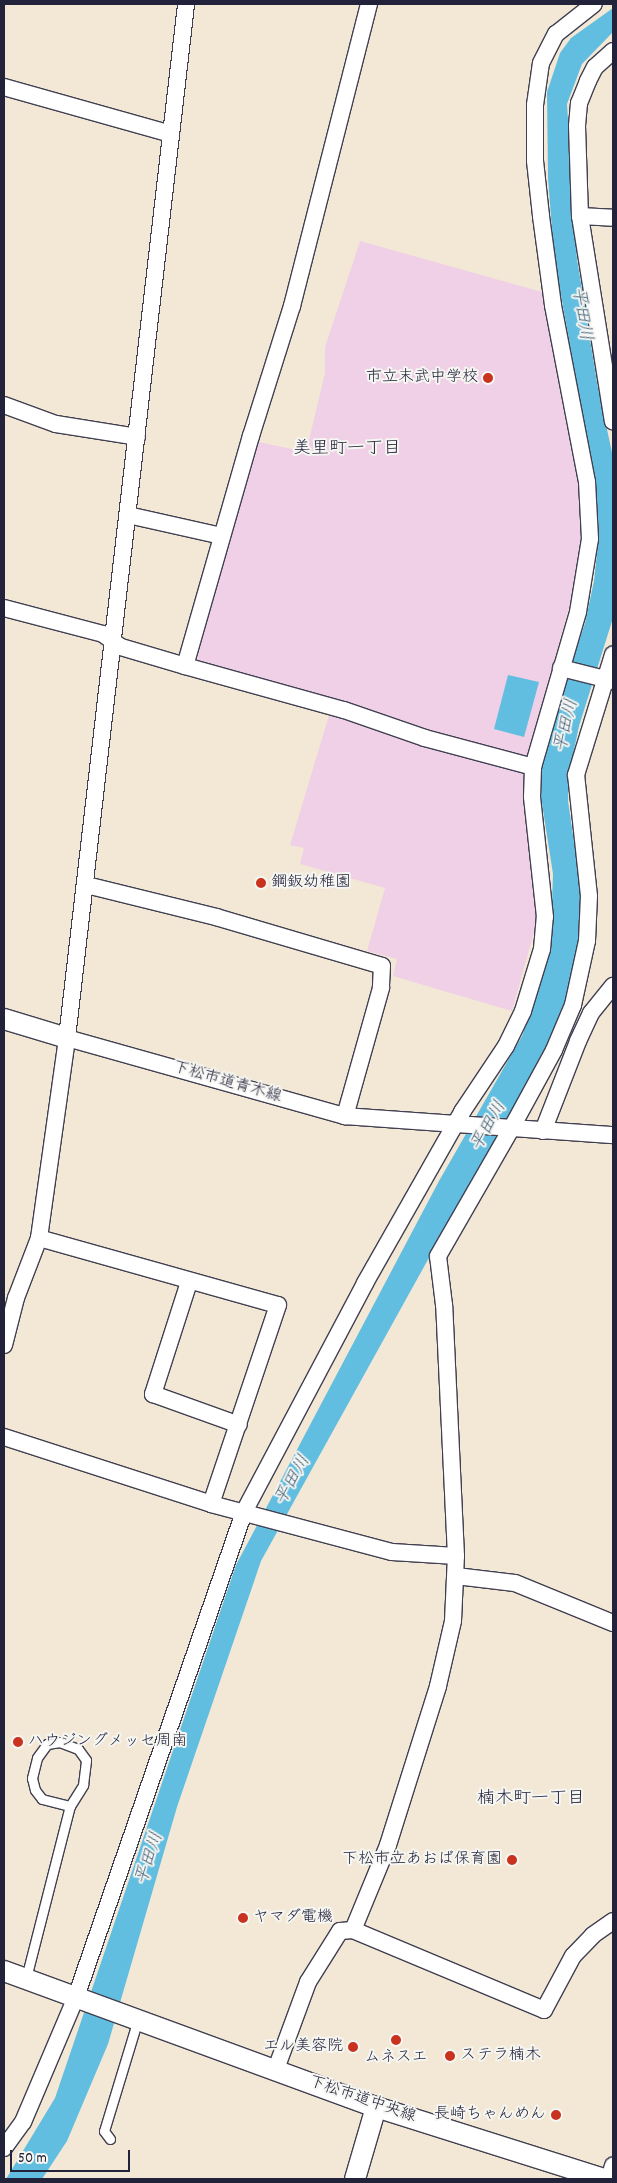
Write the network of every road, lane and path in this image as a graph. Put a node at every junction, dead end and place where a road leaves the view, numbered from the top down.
1 (186, 4) edge
2 (369, 4) edge
3 (594, 4) edge
4 (613, 51) edge
5 (4, 87) edge
6 (171, 134) junction
7 (580, 216) junction
8 (613, 218) edge
9 (4, 405) edge
10 (613, 421) edge
11 (137, 436) junction
12 (128, 515) junction
13 (222, 536) junction
14 (4, 608) edge
15 (112, 638) junction
16 (613, 656) edge
17 (185, 666) junction
18 (564, 669) junction
19 (605, 679) edge
20 (533, 767) junction
21 (86, 885) junction
22 (613, 986) edge
23 (4, 1019) edge
24 (67, 1038) junction
25 (345, 1116) junction
26 (458, 1125) junction
27 (508, 1129) junction
28 (543, 1131) junction
29 (613, 1135) edge
30 (39, 1238) junction
31 (190, 1282) junction
32 (10, 1297) edge
33 (4, 1345) edge
34 (239, 1425) junction
35 (4, 1437) edge
36 (211, 1504) junction
37 (248, 1513) junction
38 (456, 1556) junction
39 (456, 1576) junction
40 (613, 1623) edge
41 (70, 1806) junction
42 (613, 1921) edge
43 (352, 1930) junction
44 (4, 1971) edge
45 (26, 1978) junction
46 (81, 1998) junction
47 (130, 2016) junction
48 (276, 2069) junction
49 (376, 2107) junction
50 (110, 2139) dead end
51 (4, 2148) edge
52 (613, 2166) edge
53 (356, 2179) edge
54 (607, 2179) edge

1 - 6 street
2 - 13 street
3 - 18 street
4 - 7 street
5 - 6 street
6 - 11 street
7 - 8 street
7 - 10 street
9 - 11 street
11 - 12 street
12 - 13 street
12 - 15 street
13 - 17 street
14 - 15 street
15 - 17 street
15 - 21 street
16 - 19 street
17 - 20 street
18 - 19 street
18 - 20 street
19 - 27 street
20 - 26 street
21 - 24 street
21 - 25 street
22 - 28 street
23 - 24 street, 下松市道青木線
24 - 25 street, 下松市道青木線
24 - 30 street
25 - 26 street, 下松市道青木線
26 - 27 street, 下松市道青木線
26 - 37 street
27 - 28 street
27 - 38 street
28 - 29 street
30 - 31 street
30 - 32 street
31 - 34 street
31 - 34 street
32 - 33 street
34 - 36 street
35 - 36 street
36 - 37 street
37 - 38 street
37 - 46 street
38 - 39 street
39 - 40 street
39 - 43 street
41 - 41 lane
41 - 45 lane
42 - 43 street
43 - 48 street
44 - 45 street
45 - 46 street
46 - 47 street, 下松市道中央線
46 - 51 street
47 - 48 street, 下松市道中央線
47 - 50 lane
48 - 49 street, 下松市道中央線
49 - 53 street
49 - 54 street, 下松市道中央線
52 - 54 street

